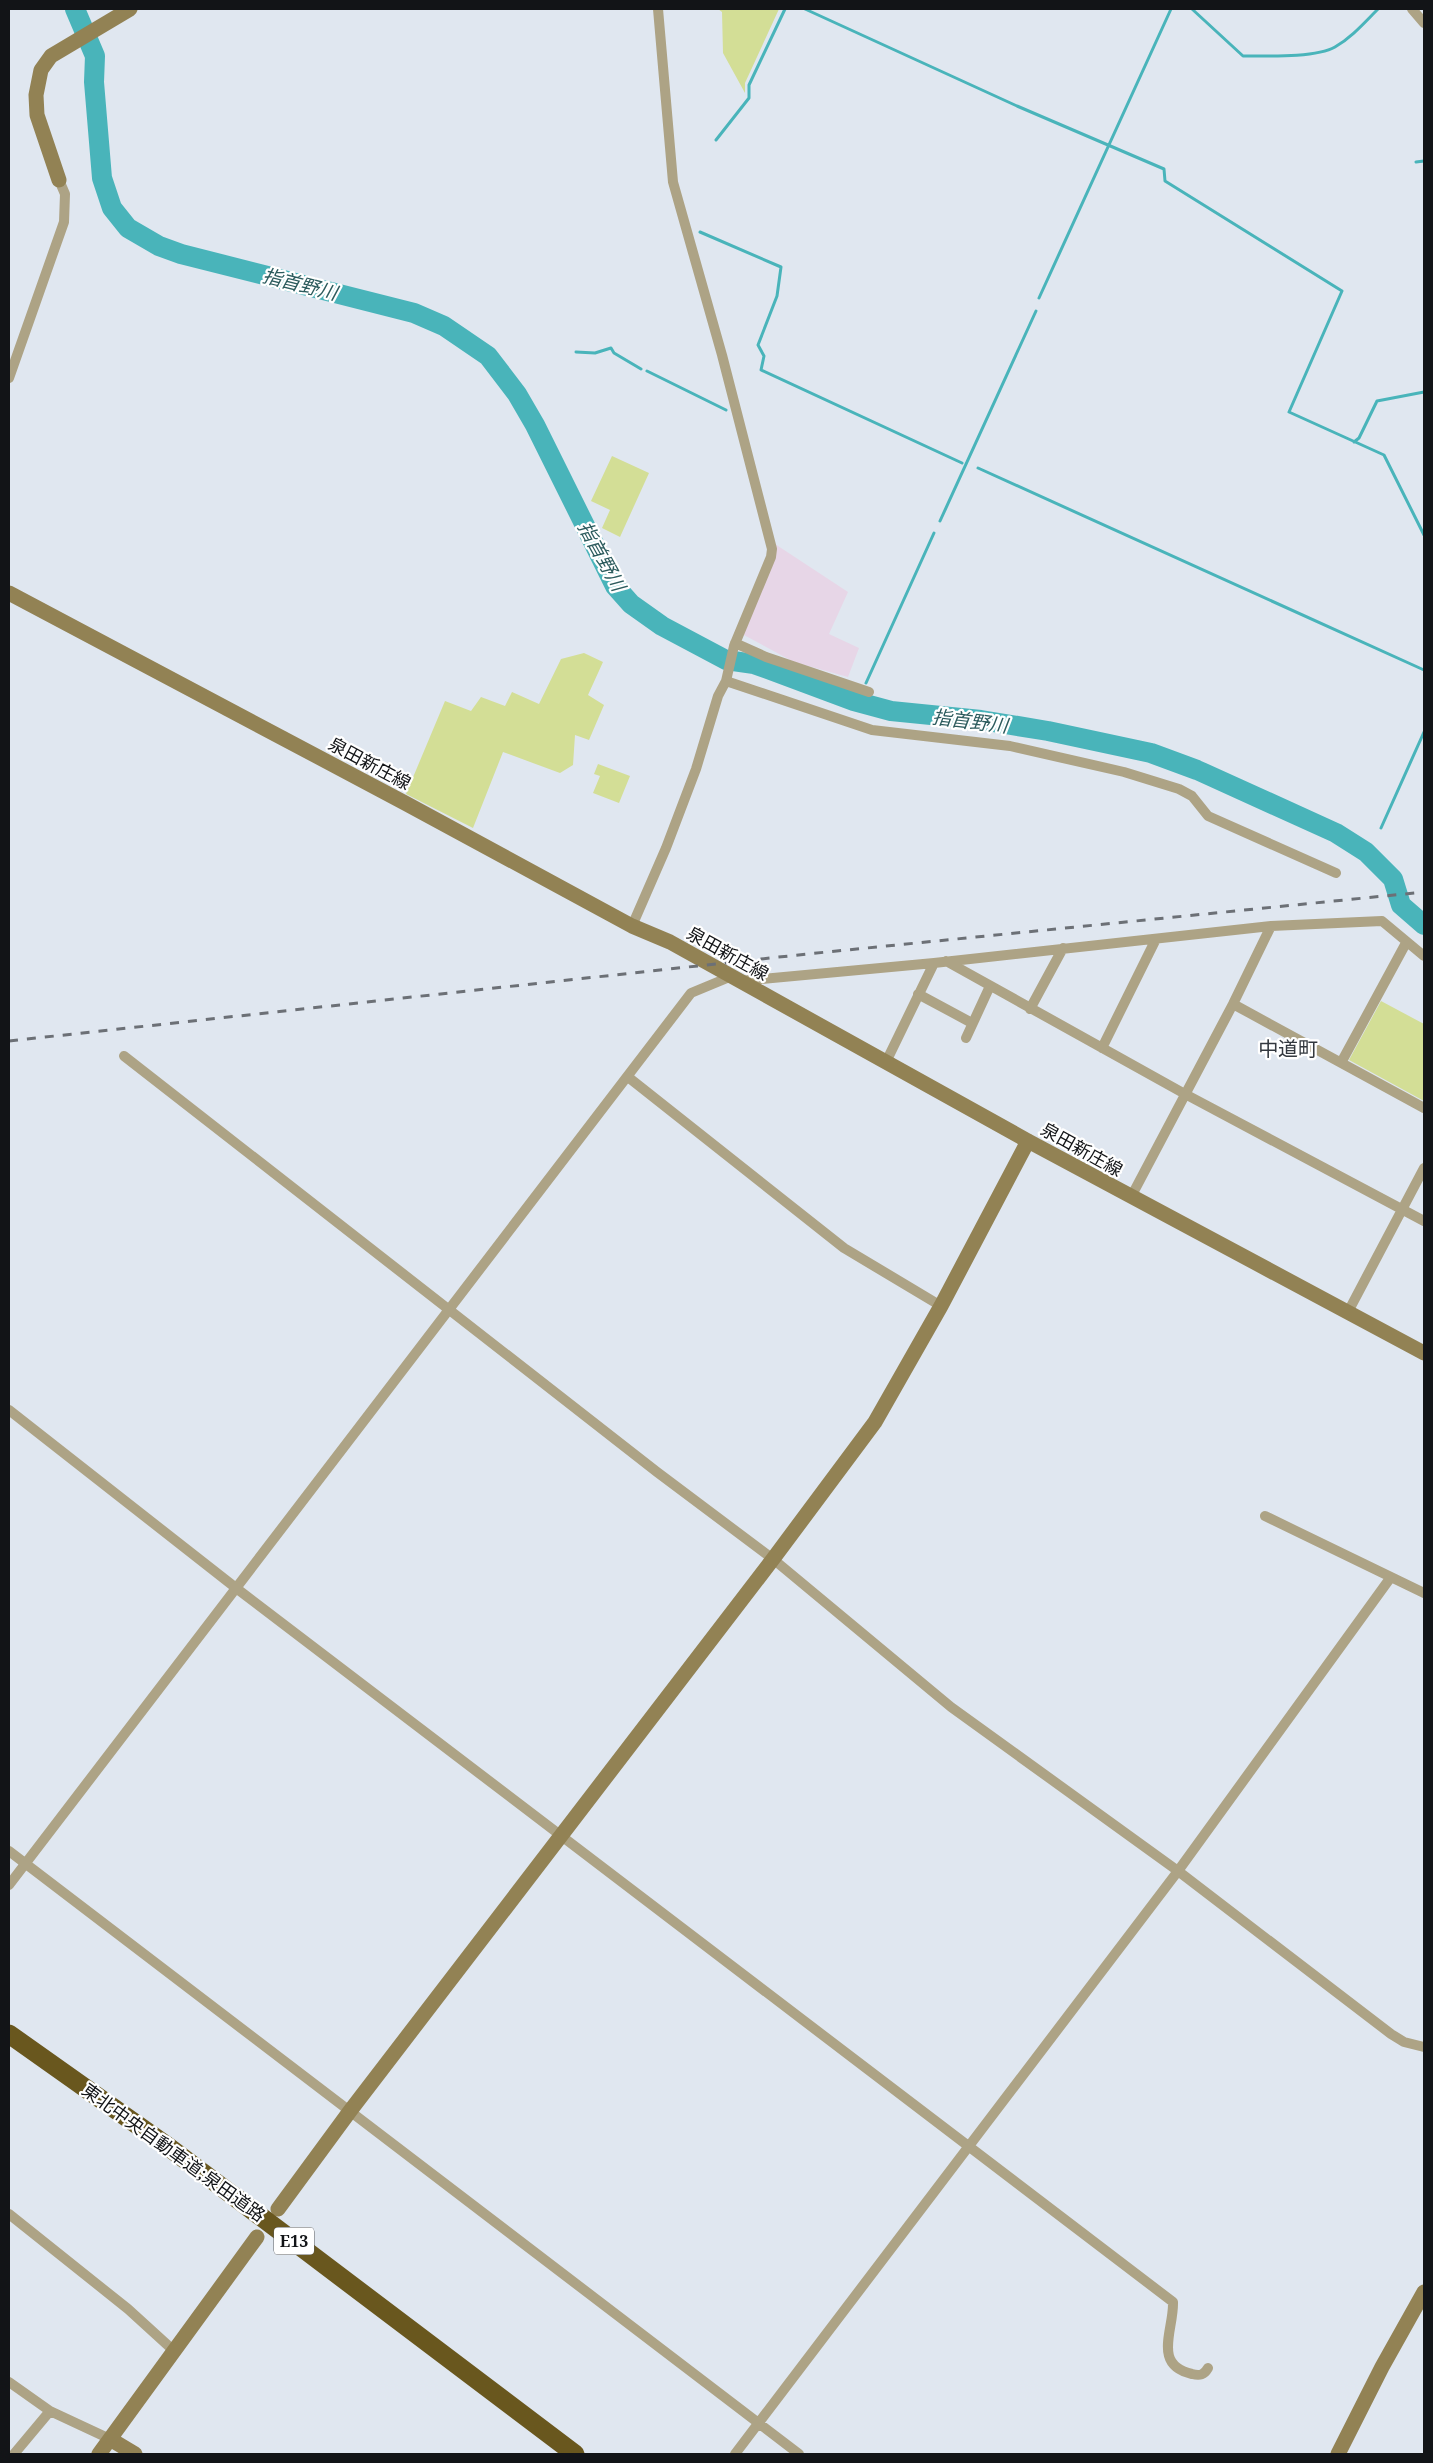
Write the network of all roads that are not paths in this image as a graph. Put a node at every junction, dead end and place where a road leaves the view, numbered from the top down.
1 (658, 9) edge
2 (1412, 9) edge
3 (128, 10) edge
4 (1424, 23) edge
5 (59, 180) joint
6 (9, 378) edge
7 (9, 594) edge
8 (735, 645) junction
9 (726, 681) junction
10 (869, 692) dead end
11 (1336, 873) dead end
12 (632, 926) junction
13 (1270, 926) junction
14 (1156, 939) junction
15 (1406, 943) junction
16 (1063, 948) junction
17 (1424, 956) edge
18 (946, 961) junction
19 (934, 962) junction
20 (736, 978) junction
21 (990, 986) junction
22 (918, 994) junction
23 (1233, 1004) junction
24 (1030, 1009) junction
25 (972, 1023) junction
26 (966, 1038) dead end
27 (1102, 1048) junction
28 (124, 1056) dead end
29 (1342, 1061) junction
30 (886, 1062) junction
31 (628, 1077) junction
32 (1185, 1094) junction
33 (1424, 1108) edge
34 (1028, 1141) junction
35 (1424, 1168) edge
36 (1132, 1197) junction
37 (1402, 1209) junction
38 (1424, 1221) edge
39 (941, 1306) junction
40 (449, 1307) junction
41 (1348, 1312) junction
42 (1424, 1353) edge
43 (9, 1410) edge
44 (1264, 1516) dead end
45 (773, 1559) junction
46 (1391, 1577) junction
47 (236, 1588) junction
48 (1424, 1594) edge
49 (562, 1835) junction
50 (9, 1851) edge
51 (25, 1863) junction
52 (1178, 1871) junction
53 (9, 1885) edge
54 (9, 2034) edge
55 (1424, 2047) edge
56 (350, 2111) junction
57 (967, 2146) junction
58 (278, 2209) dead end
59 (9, 2214) edge
60 (257, 2237) dead end
61 (1424, 2292) edge
62 (173, 2350) junction
63 (1208, 2368) dead end
64 (9, 2382) edge
65 (50, 2411) junction
66 (758, 2423) junction
67 (110, 2439) junction
68 (14, 2454) edge
69 (99, 2454) edge
70 (135, 2454) edge
71 (575, 2454) edge
72 (734, 2454) edge
73 (799, 2454) edge
74 (1338, 2454) edge

1 - 8 street
2 - 4 street
3 - 5 street
5 - 6 street
7 - 12 street, 泉田新庄線
8 - 9 street
8 - 10 street
9 - 11 street
9 - 12 street
12 - 20 street, 泉田新庄線
13 - 14 street
13 - 15 street
13 - 23 street
14 - 16 street
14 - 27 street
15 - 17 street
15 - 29 street
16 - 18 street
16 - 24 street
18 - 19 street
18 - 21 street
19 - 20 street
19 - 22 street
20 - 30 street, 泉田新庄線
20 - 31 street
21 - 24 street
21 - 25 street
22 - 25 street
22 - 30 street
23 - 29 street
23 - 32 street
24 - 27 street
25 - 26 street
27 - 32 street
28 - 40 street
29 - 33 street
30 - 34 street, 泉田新庄線
31 - 39 street
31 - 40 street
32 - 36 street
32 - 37 street
34 - 36 street, 泉田新庄線
34 - 39 street
35 - 37 street
36 - 41 street, 泉田新庄線
37 - 38 street
37 - 41 street
39 - 45 street
40 - 45 street
40 - 47 street
41 - 42 street, 泉田新庄線
43 - 47 street
44 - 46 street
45 - 49 street
45 - 52 street
46 - 48 street
46 - 52 street
47 - 49 street
47 - 51 street
49 - 56 street
49 - 57 street
50 - 51 street
51 - 53 street
51 - 56 street
52 - 55 street
52 - 57 street
54 - 71 highway, 東北中央自動車道;泉田道路 / E13
56 - 58 street
56 - 66 street
57 - 63 street
57 - 66 street
59 - 62 street
60 - 62 street
61 - 74 street
62 - 67 street
64 - 65 street
65 - 67 street
65 - 68 street
66 - 72 street
66 - 73 street
67 - 69 street
67 - 70 street

